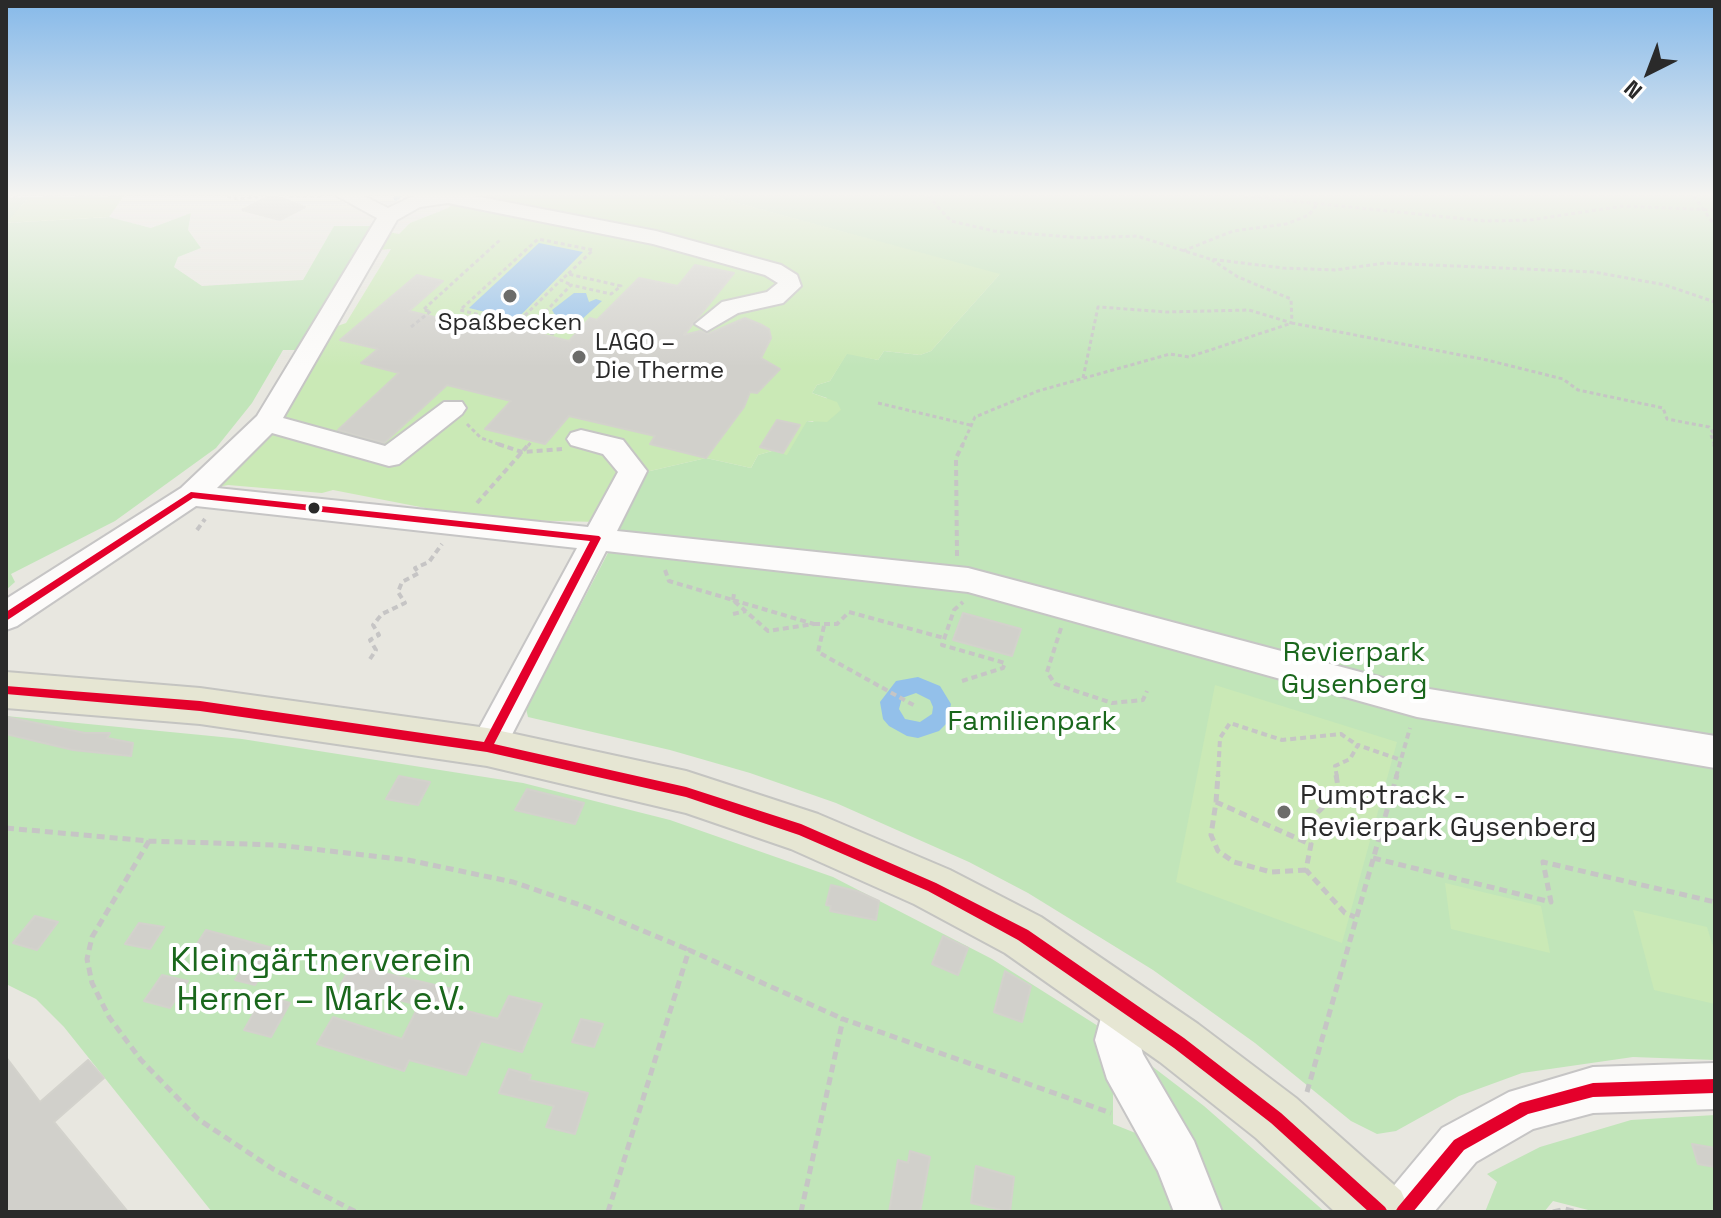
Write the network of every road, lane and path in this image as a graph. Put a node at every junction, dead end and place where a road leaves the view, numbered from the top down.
1 (367, 253) edge
2 (486, 253) edge
3 (523, 253) edge
4 (590, 253) edge
5 (710, 253) edge
6 (1188, 253) edge
7 (1210, 259) junction
8 (568, 274) junction
9 (561, 280) junction
10 (571, 285) junction
11 (1715, 302) edge
12 (505, 321) dead end
13 (1292, 323) junction
14 (707, 324) dead end
15 (411, 327) dead end
16 (529, 329) junction
17 (554, 334) dead end
18 (1083, 378) junction
19 (878, 403) dead end
20 (453, 408) joint
21 (267, 422) junction
22 (970, 425) junction
23 (1713, 435) edge
24 (581, 439) joint
25 (531, 442) dead end
26 (1715, 447) edge
27 (522, 452) junction
28 (191, 495) junction
29 (474, 507) dead end
30 (447, 538) dead end
31 (596, 538) junction
32 (660, 545) junction
33 (107, 552) junction
34 (138, 556) dead end
35 (963, 580) junction
36 (734, 597) junction
37 (746, 611) junction
38 (733, 614) dead end
39 (6, 617) edge
40 (814, 624) junction
41 (824, 626) junction
42 (1062, 629) dead end
43 (944, 638) junction
44 (370, 659) dead end
45 (962, 681) dead end
46 (6, 690) edge
47 (1147, 691) dead end
48 (1417, 702) junction
49 (917, 707) dead end
50 (1358, 745) junction
51 (487, 747) junction
52 (1715, 752) edge
53 (1401, 760) junction
54 (1216, 802) junction
55 (6, 828) edge
56 (149, 841) junction
57 (1312, 845) junction
58 (1373, 858) junction
59 (1306, 870) junction
60 (1715, 902) edge
61 (1356, 918) junction
62 (689, 950) junction
63 (1124, 1003) junction
64 (843, 1019) junction
65 (1715, 1086) edge
66 (1307, 1092) dead end
67 (1151, 1114) junction
68 (356, 1212) edge
69 (608, 1212) edge
70 (801, 1212) edge
71 (1198, 1212) edge
72 (1380, 1212) edge
73 (1403, 1212) edge
74 (1553, 1212) edge
75 (1577, 1212) edge

1 - 21 street
2 - 15 path
3 - 12 path
4 - 8 path
5 - 14 street
6 - 7 path
7 - 11 path
7 - 13 path
8 - 9 path
8 - 10 path
9 - 10 path
9 - 16 path
10 - 16 path
13 - 18 path
13 - 18 path
13 - 23 path
16 - 17 path
18 - 22 path
19 - 22 path
20 - 21 street
20 - 27 path
21 - 28 street
22 - 35 path
23 - 26 path
24 - 27 path
24 - 31 street
25 - 27 path
27 - 29 path
28 - 31 street
28 - 33 street
30 - 44 path
31 - 32 street
31 - 51 street
32 - 35 street
32 - 36 path
33 - 34 street
33 - 39 street
35 - 43 path
35 - 48 street
36 - 37 path
36 - 40 path
37 - 38 path
37 - 40 path
40 - 41 path
41 - 43 path
41 - 49 path
42 - 47 path
43 - 45 path
46 - 51 main road
48 - 52 street
48 - 53 path
50 - 53 path
50 - 54 path
50 - 57 path
51 - 63 main road
53 - 58 path
54 - 57 path
54 - 59 path
55 - 56 path
56 - 62 path
56 - 68 path
57 - 59 path
58 - 60 path
58 - 61 path
59 - 61 path
61 - 66 path
62 - 64 path
62 - 69 path
63 - 67 street
63 - 72 main road
64 - 67 path
64 - 70 path
65 - 73 street
67 - 71 street
74 - 75 path

